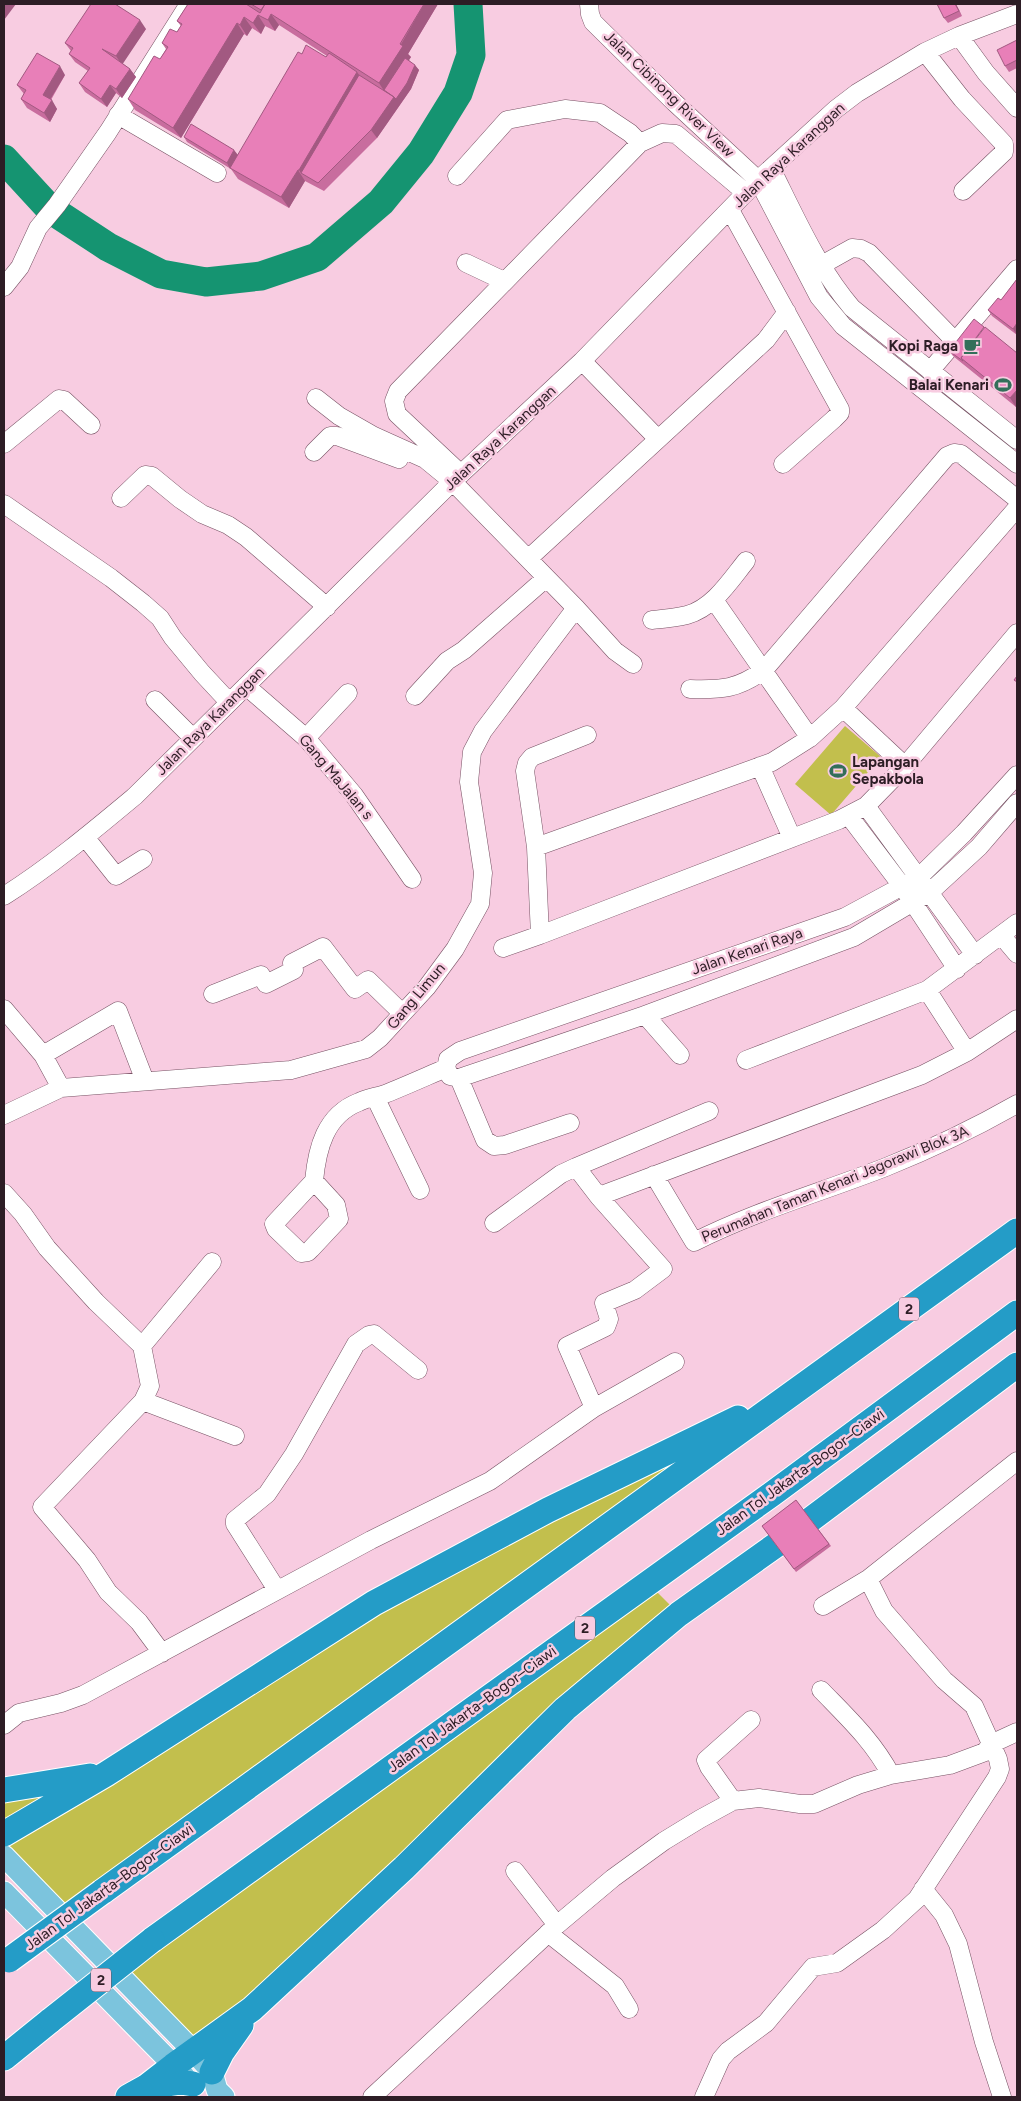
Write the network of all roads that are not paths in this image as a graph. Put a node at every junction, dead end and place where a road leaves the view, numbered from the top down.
1 (189, 4) edge
2 (589, 4) edge
3 (1017, 14) edge
4 (959, 36) junction
5 (925, 52) junction
6 (1017, 108) edge
7 (118, 115) junction
8 (640, 143) junction
9 (217, 173) dead end
10 (765, 174) junction
11 (457, 176) dead end
12 (963, 191) dead end
13 (746, 193) junction
14 (730, 210) junction
15 (466, 263) dead end
16 (814, 269) junction
17 (1017, 269) edge
18 (504, 281) junction
19 (4, 287) edge
20 (787, 312) junction
21 (954, 340) junction
22 (582, 361) junction
23 (930, 371) junction
24 (316, 398) dead end
25 (91, 425) dead end
26 (658, 439) junction
27 (1017, 440) edge
28 (4, 444) edge
29 (314, 452) dead end
30 (783, 464) dead end
31 (1017, 464) edge
32 (454, 481) junction
33 (121, 498) dead end
34 (1017, 498) edge
35 (4, 504) edge
36 (1017, 508) edge
37 (528, 559) junction
38 (746, 561) dead end
39 (546, 578) junction
40 (714, 600) junction
41 (327, 607) junction
42 (576, 608) junction
43 (652, 620) dead end
44 (1017, 633) edge
45 (633, 664) dead end
46 (764, 670) junction
47 (246, 686) junction
48 (690, 689) dead end
49 (348, 693) dead end
50 (415, 696) dead end
51 (155, 700) dead end
52 (229, 702) junction
53 (843, 708) junction
54 (587, 735) dead end
55 (193, 738) junction
56 (306, 738) junction
57 (810, 738) junction
58 (760, 766) junction
59 (905, 766) junction
60 (1017, 776) edge
61 (1017, 803) edge
62 (866, 806) junction
63 (849, 816) junction
64 (85, 837) junction
65 (792, 838) junction
66 (536, 847) junction
67 (143, 859) dead end
68 (919, 877) junction
69 (412, 879) dead end
70 (902, 886) junction
71 (930, 892) junction
72 (4, 896) edge
73 (914, 903) junction
74 (1017, 924) edge
75 (540, 935) junction
76 (1001, 935) junction
77 (502, 948) dead end
78 (1017, 954) edge
79 (975, 955) junction
80 (957, 969) junction
81 (928, 990) junction
82 (213, 994) dead end
83 (4, 1009) edge
84 (402, 1014) junction
85 (645, 1015) junction
86 (1016, 1022) edge
87 (966, 1052) junction
88 (44, 1055) junction
89 (680, 1055) dead end
90 (746, 1060) dead end
91 (452, 1073) junction
92 (145, 1081) junction
93 (61, 1088) junction
94 (375, 1098) junction
95 (1017, 1104) edge
96 (709, 1111) dead end
97 (4, 1115) edge
98 (570, 1123) dead end
99 (576, 1167) junction
100 (654, 1175) junction
101 (314, 1182) dead end
102 (420, 1190) dead end
103 (4, 1192) edge
104 (602, 1195) dead end
105 (494, 1223) dead end
106 (1017, 1231) edge
107 (212, 1262) dead end
108 (1017, 1313) edge
109 (142, 1346) junction
110 (675, 1362) dead end
111 (1017, 1364) edge
112 (418, 1370) dead end
113 (801, 1387) junction
114 (143, 1401) junction
115 (594, 1408) junction
116 (235, 1436) dead end
117 (1017, 1461) edge
118 (810, 1520) edge
119 (776, 1545) edge
120 (868, 1580) junction
121 (277, 1590) junction
122 (823, 1606) dead end
123 (162, 1653) junction
124 (821, 1690) dead end
125 (751, 1720) dead end
126 (4, 1724) edge
127 (1017, 1732) edge
128 (991, 1744) junction
129 (106, 1774) junction
130 (891, 1775) junction
131 (4, 1790) edge
132 (733, 1801) junction
133 (4, 1834) edge
134 (4, 1856) edge
135 (515, 1872) dead end
136 (923, 1889) junction
137 (4, 1892) edge
138 (553, 1929) junction
139 (6, 1962) edge
140 (252, 2008) junction
141 (630, 2009) dead end
142 (194, 2052) junction
143 (4, 2058) edge
144 (173, 2066) junction
145 (212, 2086) edge
146 (137, 2092) edge
147 (372, 2097) edge
148 (704, 2097) edge
149 (1002, 2097) edge

1 - 7 street
2 - 10 street, Jalan Cibinong River View
3 - 4 street, Jalan Raya Karanggan
4 - 5 street, Jalan Raya Karanggan
4 - 6 street
5 - 10 street, Jalan Raya Karanggan
5 - 12 street
7 - 9 street
7 - 19 street
8 - 11 street
8 - 13 street
8 - 18 street
10 - 13 street, Jalan Raya Karanggan
10 - 16 street, Jalan Cibinong River View
13 - 14 street, Jalan Raya Karanggan
14 - 20 street
14 - 22 street, Jalan Raya Karanggan
15 - 18 street
16 - 21 street
16 - 23 street
16 - 31 street
17 - 21 street
18 - 32 street
20 - 26 street
20 - 30 street
21 - 23 street
22 - 26 street
22 - 32 street, Jalan Raya Karanggan
23 - 27 street
24 - 32 street
25 - 28 street
26 - 37 street
29 - 32 street
32 - 37 street
32 - 41 street, Jalan Raya Karanggan
33 - 41 street
34 - 46 street
35 - 52 street
36 - 53 street
37 - 39 street
38 - 40 street
39 - 42 street
39 - 50 street
40 - 43 street
40 - 46 street
41 - 47 street, Jalan Raya Karanggan
42 - 45 street
42 - 84 street, Gang Limun
44 - 59 street
46 - 48 street
46 - 57 street
47 - 52 street, Jalan Raya Karanggan
47 - 56 street, Gang MaJalan s
49 - 56 street
51 - 55 street
52 - 55 street, Jalan Raya Karanggan
53 - 57 street
53 - 59 street
54 - 66 street
55 - 64 street, Jalan Raya Karanggan
56 - 69 street, Gang MaJalan s
57 - 58 street
58 - 65 street
58 - 66 street
59 - 62 street
60 - 68 street, Jalan Kenari Raya
61 - 71 street, Jalan Kenari Raya
62 - 63 street
62 - 68 street
63 - 65 street
63 - 70 street
64 - 67 street
64 - 72 street, Jalan Raya Karanggan
65 - 75 street
66 - 75 street
68 - 70 street, Jalan Kenari Raya
68 - 71 street
70 - 73 street
70 - 91 street, Jalan Kenari Raya
71 - 73 street, Jalan Kenari Raya
71 - 79 street
73 - 80 street
73 - 85 street, Jalan Kenari Raya
74 - 76 street
75 - 77 street
76 - 78 street
76 - 79 street
79 - 80 street
80 - 81 street
81 - 87 street
81 - 90 street
82 - 84 street
83 - 88 street
84 - 92 street, Gang Limun
85 - 89 street
85 - 91 street, Jalan Kenari Raya
86 - 87 street
87 - 100 street
88 - 92 street
88 - 93 street
91 - 94 street, Jalan Kenari Raya
91 - 98 street
92 - 93 street, Gang Limun
93 - 97 street, Gang Limun
94 - 101 street, Jalan Kenari Raya
94 - 102 street
95 - 100 street, Perumahan Taman Kenari Jagorawi Blok 3A
96 - 99 street
99 - 105 street
99 - 115 street
100 - 104 street
103 - 109 street
106 - 113 highway, Jalan Tol Jakarta–Bogor–Ciawi / 2
107 - 109 street
108 - 143 highway, Jalan Tol Jakarta–Bogor–Ciawi / 2, bridge
109 - 114 street
110 - 115 street
111 - 118 highway
112 - 121 street
113 - 129 highway
113 - 139 highway, Jalan Tol Jakarta–Bogor–Ciawi / 2, bridge
114 - 116 street
114 - 123 street
115 - 121 street
117 - 120 street
119 - 140 highway
120 - 122 street
120 - 128 street
121 - 123 street
123 - 126 street
124 - 130 street
125 - 132 street
127 - 128 street
128 - 130 street
128 - 136 street
129 - 131 highway
129 - 133 highway
130 - 132 street
132 - 138 street
134 - 142 main road
135 - 138 street
136 - 148 street
136 - 149 street
137 - 144 main road
138 - 141 street
138 - 147 street
140 - 142 highway
140 - 145 highway
142 - 144 highway
142 - 145 main road
144 - 145 main road
144 - 146 highway
145 - 146 highway

